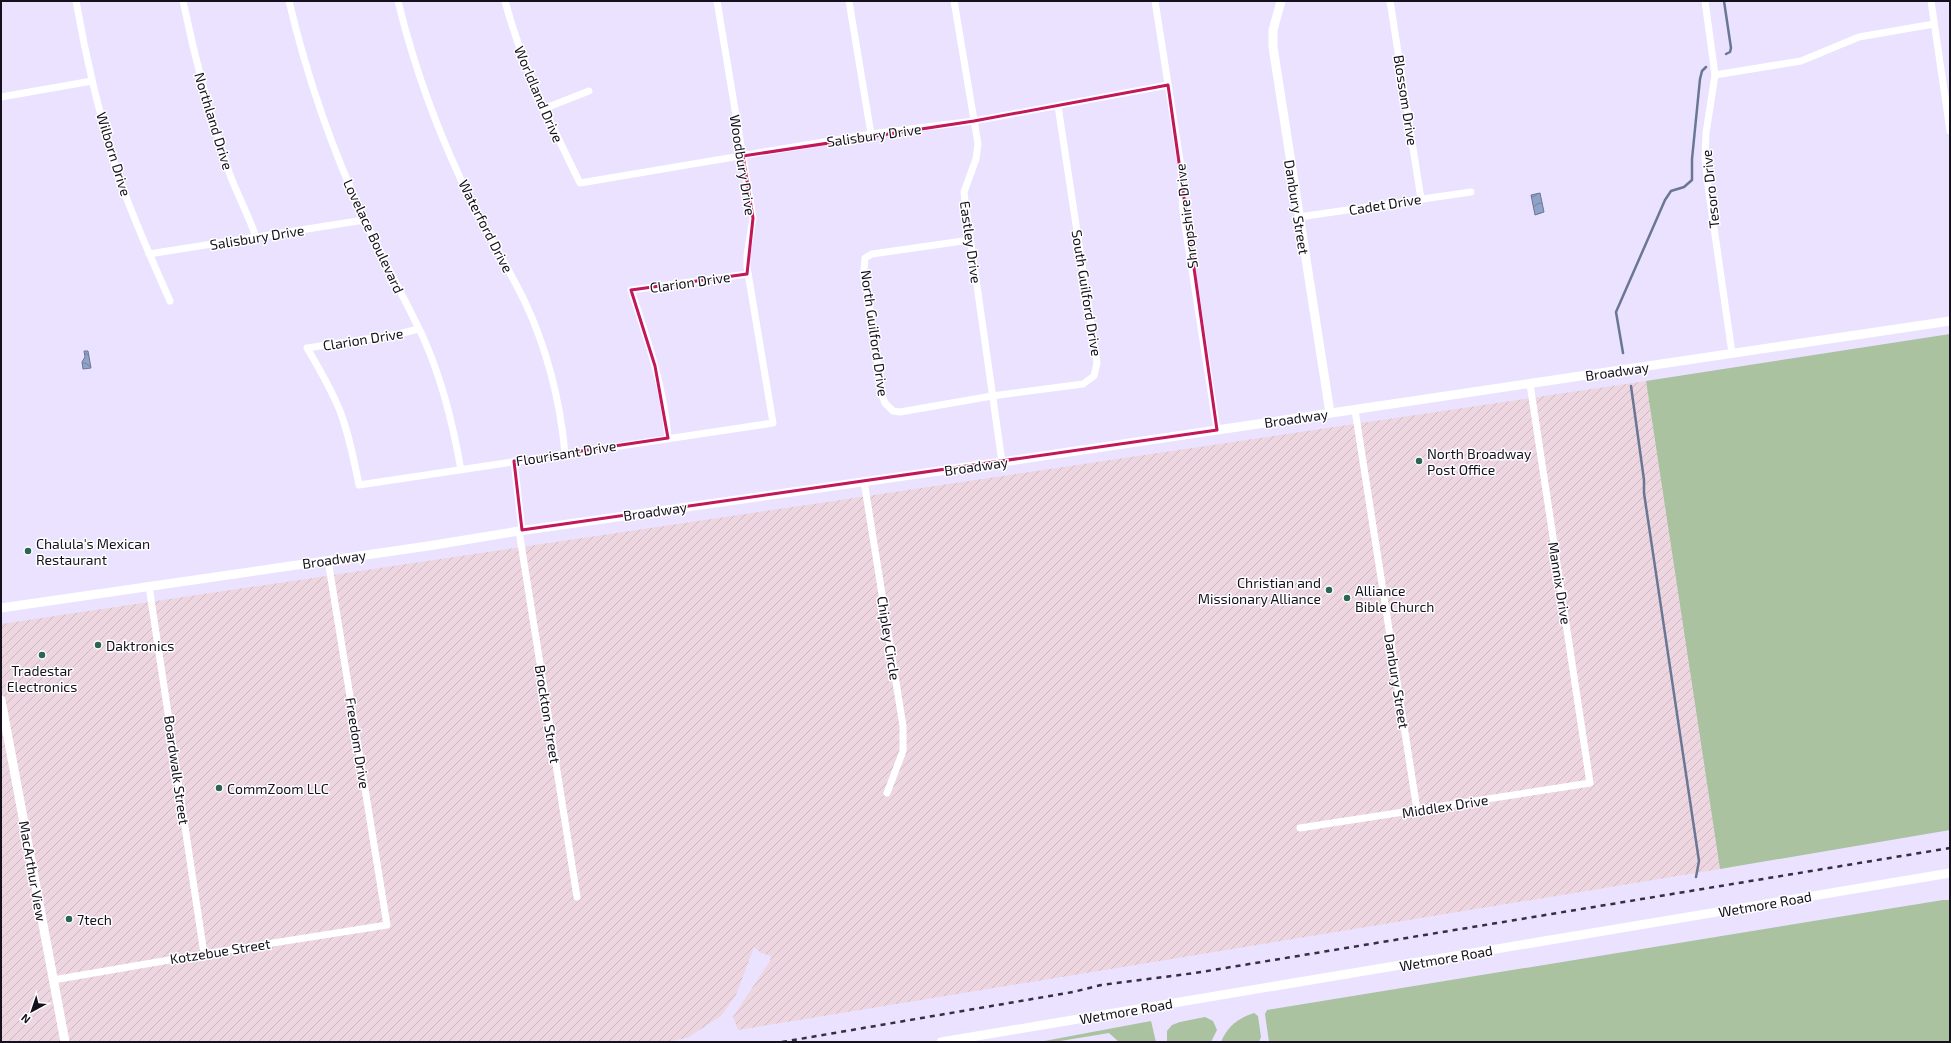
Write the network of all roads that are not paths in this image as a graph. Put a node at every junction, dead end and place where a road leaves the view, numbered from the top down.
1 (76, 1) edge
2 (183, 1) edge
3 (289, 1) edge
4 (398, 1) edge
5 (505, 1) edge
6 (717, 1) edge
7 (849, 1) edge
8 (954, 1) edge
9 (1155, 1) edge
10 (1281, 1) edge
11 (1390, 1) edge
12 (1705, 1) edge
13 (1931, 1) edge
14 (1934, 24) junction
15 (1715, 75) junction
16 (92, 81) junction
17 (1168, 85) junction
18 (1947, 90) edge
19 (589, 92) dead end
20 (1, 97) edge
21 (1058, 106) junction
22 (543, 109) junction
23 (974, 121) junction
24 (1950, 131) edge
25 (871, 134) junction
26 (742, 156) junction
27 (580, 183) joint
28 (1471, 192) dead end
29 (1421, 199) junction
30 (1299, 217) junction
31 (364, 220) junction
32 (256, 237) junction
33 (970, 240) junction
34 (150, 254) junction
35 (748, 274) junction
36 (170, 301) dead end
37 (1950, 321) edge
38 (418, 329) junction
39 (1732, 353) junction
40 (1530, 384) junction
41 (992, 396) junction
42 (1355, 410) junction
43 (1330, 413) junction
44 (773, 423) joint
45 (1217, 430) junction
46 (668, 438) junction
47 (565, 454) junction
48 (514, 461) junction
49 (1002, 462) junction
50 (461, 470) junction
51 (864, 481) junction
52 (359, 485) joint
53 (520, 531) junction
54 (328, 560) junction
55 (149, 586) junction
56 (1, 608) edge
57 (1, 700) edge
58 (1590, 783) joint
59 (887, 793) dead end
60 (1417, 810) junction
61 (1300, 828) dead end
62 (1950, 873) edge
63 (577, 897) dead end
64 (387, 925) joint
65 (204, 954) junction
66 (53, 980) junction
67 (65, 1042) edge
68 (941, 1042) edge

1 - 16 street, Wilborn Drive
2 - 32 street, Northland Drive
3 - 31 street, Lovelace Boulevard
4 - 47 street, Waterford Drive
5 - 22 street, Worldland Drive
6 - 26 street, Woodbury Drive
7 - 25 street
8 - 23 street, Eastley Drive
9 - 17 street, Shropshire Drive
10 - 30 main road, Danbury Street
11 - 29 street, Blossom Drive
12 - 15 street, Tesoro Drive
13 - 14 street
14 - 15 street
14 - 18 street
15 - 39 street, Tesoro Drive
16 - 20 street
16 - 34 street, Wilborn Drive
17 - 21 street, Salisbury Drive
17 - 45 street, Shropshire Drive
18 - 24 street
19 - 22 street
21 - 23 street, Salisbury Drive
21 - 41 street, South Guilford Drive
22 - 27 street, Worldland Drive
23 - 25 street, Salisbury Drive
23 - 33 street, Eastley Drive
25 - 26 street, Salisbury Drive
26 - 27 street, Salisbury Drive
26 - 35 street, Woodbury Drive
28 - 29 street, Cadet Drive
29 - 30 street, Cadet Drive
30 - 43 main road, Danbury Street
31 - 32 street, Salisbury Drive
31 - 38 street, Lovelace Boulevard
32 - 34 street, Salisbury Drive
33 - 41 street, Eastley Drive
33 - 41 street, North Guilford Drive
34 - 36 street, Wilborn Drive
35 - 44 street, Woodbury Drive
35 - 46 street, Clarion Drive
37 - 39 main road, Broadway
38 - 50 street, Lovelace Boulevard
38 - 52 street, Clarion Drive
39 - 40 main road, Broadway
40 - 42 main road, Broadway
40 - 58 street, Mannix Drive
41 - 49 street, Eastley Drive
42 - 43 main road, Broadway
42 - 60 street, Danbury Street
43 - 45 main road, Broadway
44 - 46 street, Flourisant Drive
45 - 49 main road, Broadway
46 - 47 street, Flourisant Drive
47 - 48 street, Flourisant Drive
48 - 50 street, Flourisant Drive
48 - 53 street, Brockton Street
49 - 51 main road, Broadway
50 - 52 street, Flourisant Drive
51 - 53 main road, Broadway
51 - 59 street, Chipley Circle
53 - 54 main road, Broadway
53 - 63 street, Brockton Street
54 - 55 main road, Broadway
54 - 64 street, Freedom Drive
55 - 56 main road, Broadway
55 - 65 street, Boardwalk Street
57 - 66 main road, MacArthur View
58 - 60 street, Middlex Drive
60 - 61 street, Middlex Drive
62 - 68 main road, Wetmore Road
64 - 65 street, Kotzebue Street
65 - 66 street, Kotzebue Street
66 - 67 main road, MacArthur View

